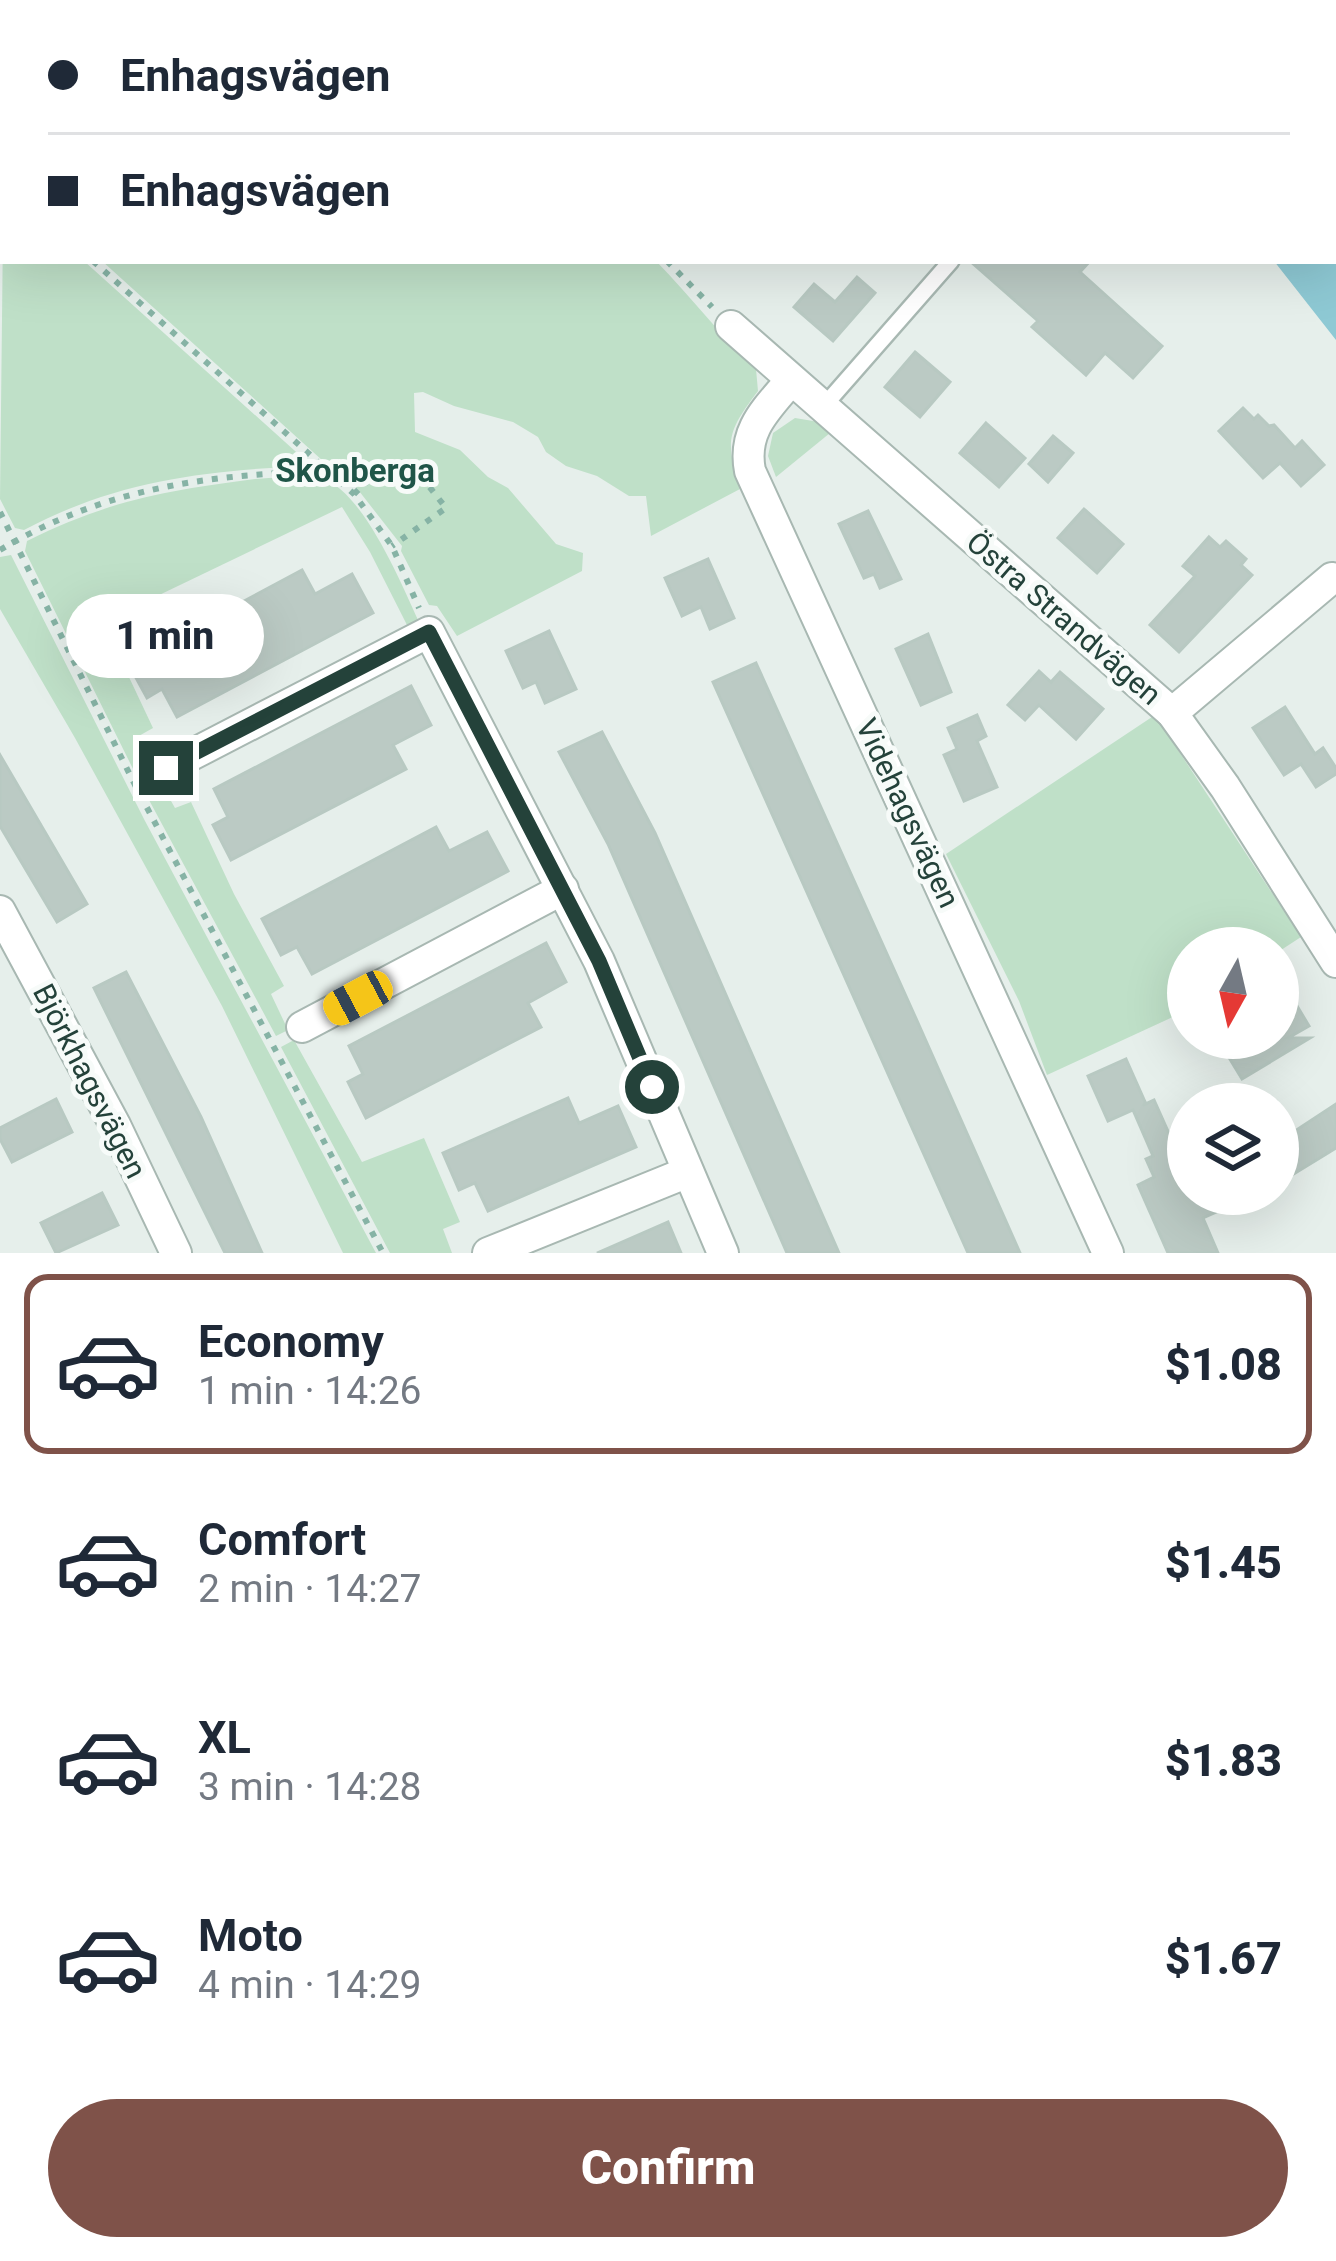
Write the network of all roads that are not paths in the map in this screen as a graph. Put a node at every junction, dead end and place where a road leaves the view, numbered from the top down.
1 (948, 264) edge
2 (731, 326) road end
3 (791, 380) junction
4 (823, 407) junction
5 (1332, 578) dead end
6 (1172, 713) junction
7 (166, 768) dead end
8 (563, 889) junction
9 (0, 911) edge
10 (1336, 962) edge
11 (302, 1027) dead end
12 (688, 1172) junction
13 (176, 1253) edge
14 (488, 1253) edge
15 (723, 1253) edge
16 (1108, 1253) edge

1 - 4 lane
2 - 3 street, Östra Strandvägen
3 - 4 street, Östra Strandvägen
3 - 16 street, Videhagsvägen
4 - 6 street, Östra Strandvägen
5 - 6 street
6 - 10 street, Östra Strandvägen
7 - 8 street
8 - 11 street
8 - 12 street
9 - 13 street, Björkhagsvägen
12 - 14 street
12 - 15 street

